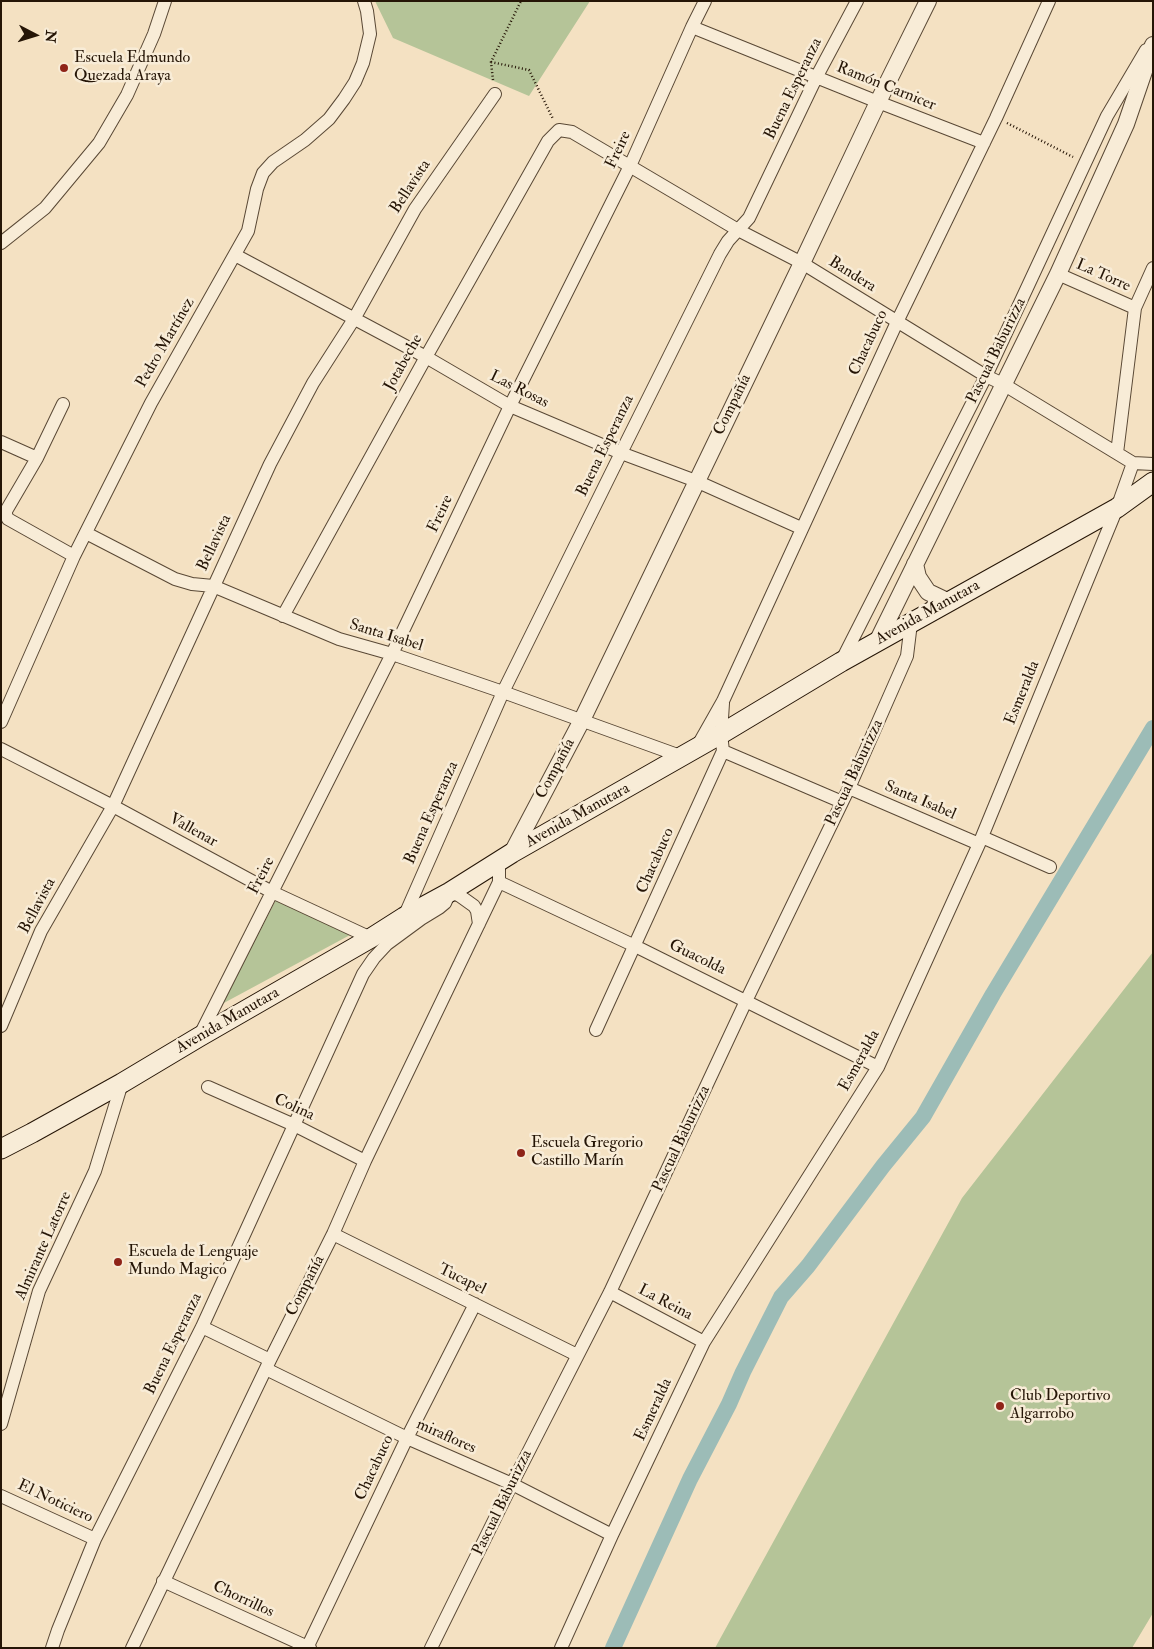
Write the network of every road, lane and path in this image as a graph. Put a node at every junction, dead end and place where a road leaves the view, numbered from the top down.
1 (165, 1) edge
2 (364, 1) edge
3 (521, 1) edge
4 (705, 1) edge
5 (857, 1) edge
6 (928, 1) edge
7 (1049, 1) edge
8 (692, 26) junction
9 (1153, 39) edge
10 (1153, 45) edge
11 (491, 62) junction
12 (817, 76) junction
13 (495, 94) joint
14 (878, 102) junction
15 (996, 118) junction
16 (559, 130) junction
17 (984, 143) junction
18 (1086, 163) junction
19 (630, 166) junction
20 (738, 230) junction
21 (1, 243) edge
22 (235, 255) junction
23 (802, 264) junction
24 (1153, 268) edge
25 (1058, 274) junction
26 (1135, 308) junction
27 (354, 319) junction
28 (897, 322) junction
29 (426, 357) junction
30 (986, 376) junction
31 (1003, 384) junction
32 (63, 404) dead end
33 (510, 406) junction
34 (1, 442) edge
35 (621, 453) junction
36 (1117, 453) junction
37 (37, 458) junction
38 (1133, 463) junction
39 (1153, 464) edge
40 (696, 481) junction
41 (1153, 482) edge
42 (1117, 508) junction
43 (801, 528) junction
44 (86, 533) junction
45 (74, 556) junction
46 (915, 564) junction
47 (213, 586) junction
48 (949, 602) junction
49 (283, 616) junction
50 (911, 623) junction
51 (877, 642) junction
52 (392, 654) junction
53 (841, 662) junction
54 (503, 692) junction
55 (723, 701) junction
56 (582, 720) junction
57 (1, 722) edge
58 (722, 743) junction
59 (1, 749) edge
60 (690, 752) junction
61 (849, 788) junction
62 (842, 802) junction
63 (112, 806) junction
64 (536, 808) junction
65 (550, 832) junction
66 (980, 840) junction
67 (506, 857) junction
68 (1050, 867) dead end
69 (499, 882) junction
70 (272, 892) junction
71 (450, 892) junction
72 (404, 917) junction
73 (479, 924) junction
74 (371, 938) junction
75 (635, 946) junction
76 (746, 1001) junction
77 (1, 1026) edge
78 (596, 1030) dead end
79 (199, 1037) junction
80 (878, 1067) junction
81 (122, 1083) junction
82 (208, 1087) dead end
83 (294, 1125) junction
84 (1, 1149) edge
85 (365, 1160) junction
86 (333, 1234) junction
87 (610, 1292) junction
88 (475, 1304) junction
89 (202, 1327) junction
90 (704, 1342) junction
91 (577, 1355) junction
92 (268, 1364) junction
93 (1, 1424) edge
94 (407, 1438) junction
95 (512, 1484) junction
96 (1, 1496) edge
97 (612, 1535) junction
98 (95, 1538) junction
99 (163, 1581) junction
100 (52, 1648) edge
101 (132, 1648) edge
102 (308, 1648) edge
103 (431, 1648) edge
104 (561, 1648) edge

1 - 21 street
2 - 22 street, Pedro Martínez
3 - 11 path
4 - 8 street, Freire
5 - 12 street, Buena Esperanza
6 - 14 street, Compañía
7 - 15 street, Chacabuco
8 - 12 street, Ramón Carnicer
8 - 19 street, Freire
9 - 18 street, Pascual Baburizza
10 - 25 street, Pascual Baburizza
11 - 13 path
11 - 16 path
12 - 14 street, Ramón Carnicer
12 - 20 street, Buena Esperanza
13 - 27 street, Bellavista
14 - 17 street, Ramón Carnicer
14 - 23 street, Compañía
15 - 17 street, Chacabuco
15 - 18 path
16 - 19 street, Bandera
16 - 29 street, Jotabeche
17 - 28 street, Chacabuco
18 - 30 street, Pascual Baburizza
19 - 20 street, Bandera
19 - 33 street, Freire
20 - 23 street, Bandera
20 - 35 street, Buena Esperanza
22 - 27 street, Las Rosas
22 - 44 street, Pedro Martínez
23 - 28 street, Bandera
23 - 40 street, Compañía
24 - 26 street
25 - 26 street, La Torre
25 - 31 street, Pascual Baburizza
26 - 36 street
27 - 29 street, Las Rosas
27 - 47 street, Bellavista
28 - 30 street, Bandera
28 - 43 street, Chacabuco
29 - 33 street, Las Rosas
29 - 49 street, Jotabeche
30 - 31 street, Bandera
30 - 53 street, Pascual Baburizza
31 - 36 street, Bandera
31 - 46 street, Pascual Baburizza
32 - 37 street
33 - 35 street, Las Rosas
33 - 52 street, Freire
34 - 37 street
35 - 40 street, Las Rosas
35 - 54 street, Buena Esperanza
36 - 38 street, Bandera
37 - 45 street
38 - 39 street, Bandera
38 - 42 street, Esmeralda
40 - 43 street, Las Rosas
40 - 56 street, Compañía
41 - 42 main road, Avenida Manutara
42 - 48 main road, Avenida Manutara
42 - 66 street, Esmeralda
43 - 55 street, Chacabuco
44 - 45 street, Pedro Martínez
44 - 47 street, Santa Isabel
45 - 57 street, Pedro Martínez
46 - 48 street
46 - 51 street, Pascual Baburizza
47 - 49 street, Santa Isabel
47 - 63 street, Bellavista
48 - 50 main road, Avenida Manutara
49 - 52 street, Santa Isabel
50 - 51 main road, Avenida Manutara
50 - 61 street, Pascual Baburizza
51 - 53 main road, Avenida Manutara
52 - 54 street, Santa Isabel
52 - 70 street, Freire
53 - 58 main road, Avenida Manutara
54 - 56 street, Santa Isabel
54 - 72 street, Buena Esperanza
55 - 58 street, Chacabuco
55 - 60 street, Chacabuco
56 - 60 street, Santa Isabel
56 - 64 street, Compañía
58 - 60 main road, Avenida Manutara
58 - 62 street
58 - 75 street, Chacabuco
59 - 63 street, Vallenar
60 - 65 main road, Avenida Manutara
61 - 62 street, Pascual Baburizza
61 - 66 street, Santa Isabel
62 - 76 street, Pascual Baburizza
63 - 70 street, Vallenar
63 - 77 street, Bellavista
64 - 65 street, Compañía
64 - 67 street, Compañía
65 - 67 main road, Avenida Manutara
66 - 68 street, Santa Isabel
66 - 80 street, Esmeralda
67 - 69 street, Compañía
67 - 71 main road, Avenida Manutara
69 - 73 street, Compañía
69 - 75 street, Guacolda
70 - 74 street, Vallenar
70 - 79 street, Freire
71 - 72 main road, Avenida Manutara
71 - 73 street
71 - 83 street, Buena Esperanza
72 - 74 main road, Avenida Manutara
73 - 85 street, Compañía
74 - 79 main road, Avenida Manutara
75 - 76 street, Guacolda
75 - 78 street, Chacabuco
76 - 80 street, Guacolda
76 - 87 street, Pascual Baburizza
79 - 81 main road, Avenida Manutara
80 - 90 street, Esmeralda
81 - 84 main road, Avenida Manutara
81 - 93 street, Almirante Latorre
82 - 83 street, Colina
83 - 85 street, Colina
83 - 89 street, Buena Esperanza
85 - 86 street, Compañía
86 - 88 street, Tucapel
86 - 92 street, Compañía
87 - 90 street, La Reina
87 - 91 street, Pascual Baburizza
88 - 91 street, Tucapel
88 - 94 street, Chacabuco
89 - 92 street, miraflores
89 - 98 street, Buena Esperanza
90 - 97 street, Esmeralda
91 - 95 street, Pascual Baburizza
92 - 94 street, miraflores
92 - 99 street, Compañía
94 - 95 street, miraflores
94 - 102 street, Chacabuco
95 - 97 street, miraflores
95 - 103 street, Pascual Baburizza
96 - 98 street, El Noticiero
97 - 104 street, Esmeralda
98 - 100 street, Buena Esperanza
99 - 101 street, Compañía
99 - 102 street, Chorrillos

